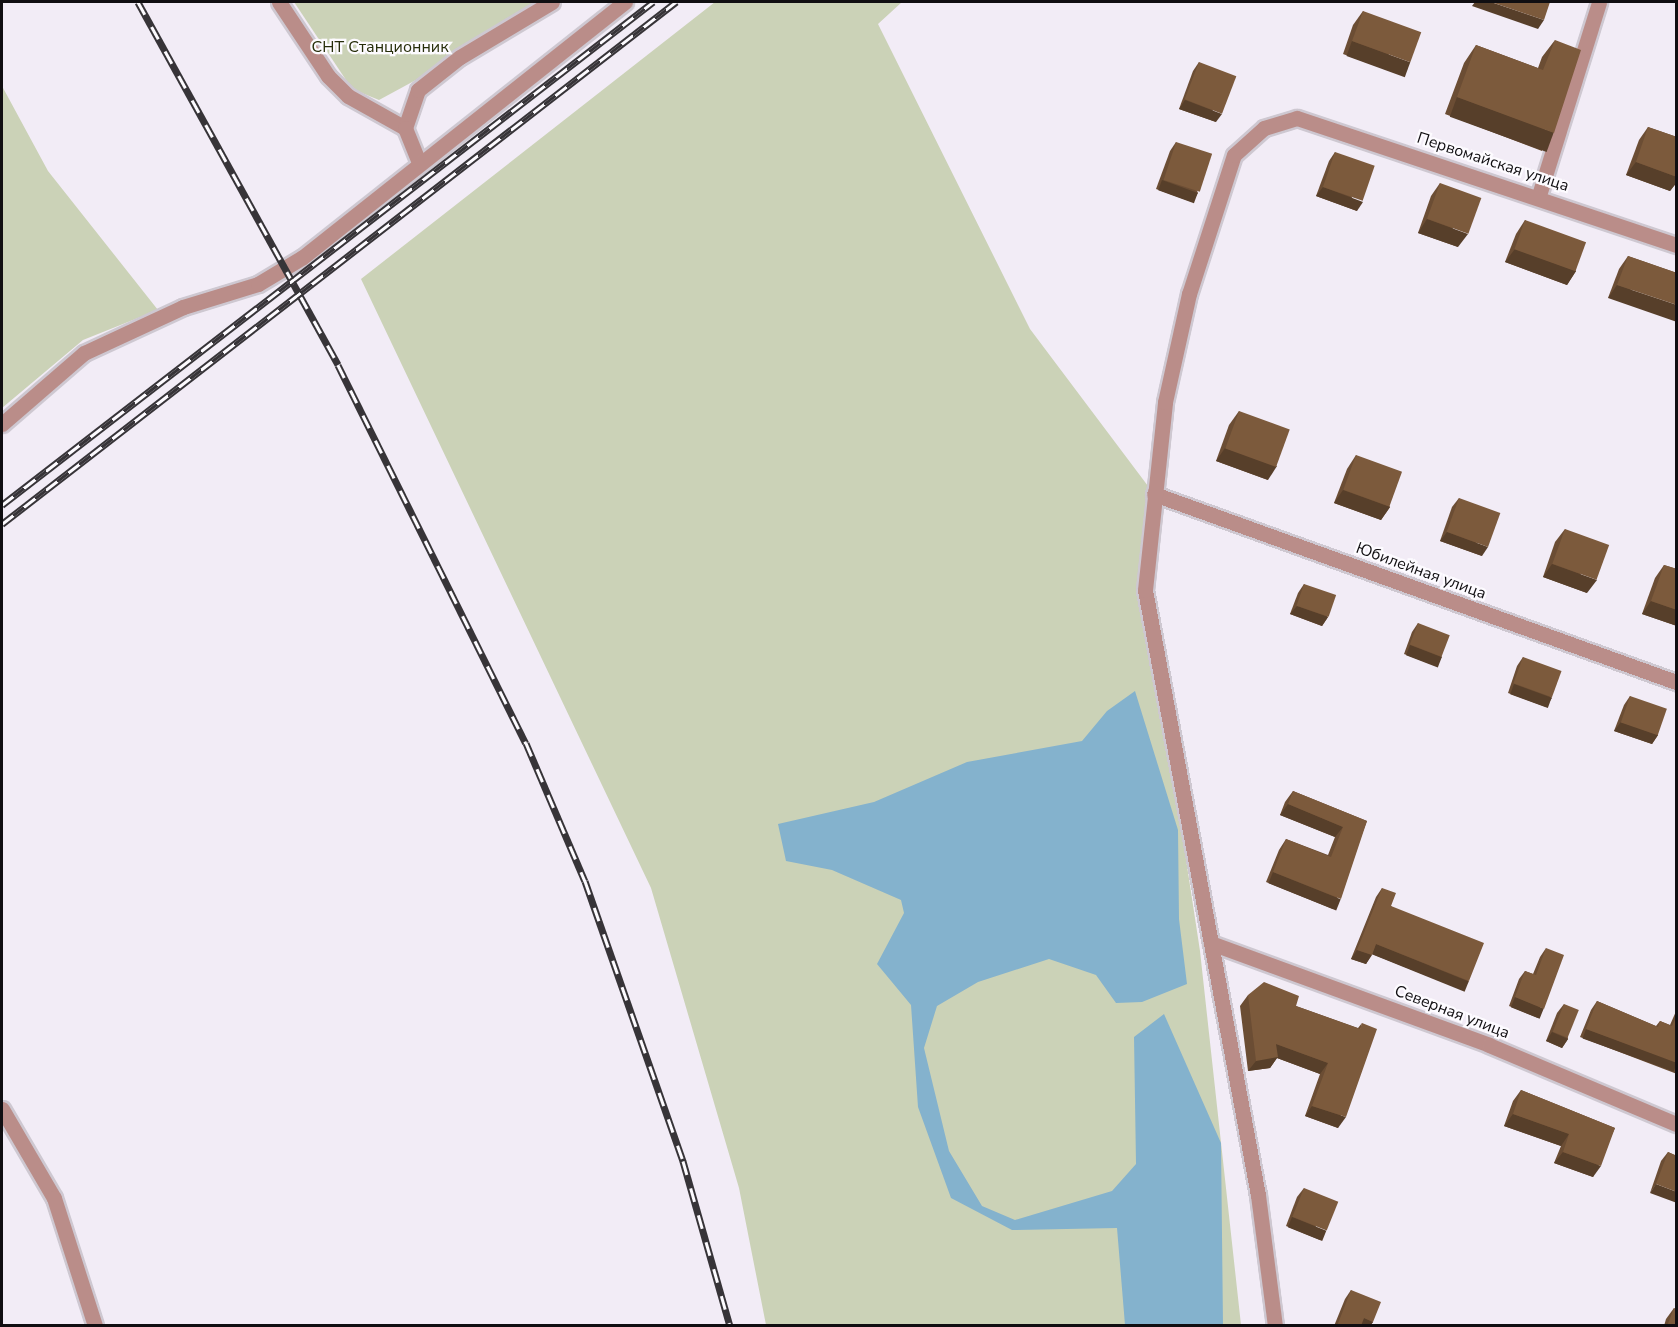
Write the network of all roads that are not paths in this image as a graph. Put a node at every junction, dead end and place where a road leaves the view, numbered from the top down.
1 (279, 2) edge
2 (552, 2) edge
3 (625, 2) edge
4 (1599, 2) edge
5 (405, 128) junction
6 (419, 162) junction
7 (1539, 195) junction
8 (1677, 244) edge
9 (2, 424) edge
10 (1154, 494) junction
11 (1677, 682) edge
12 (1211, 943) junction
13 (2, 1109) edge
14 (1677, 1124) edge
15 (95, 1326) edge
16 (1275, 1326) edge

1 - 5 street
2 - 5 street
3 - 6 street
4 - 7 street
5 - 6 street
6 - 9 street
7 - 8 street, Первомайская улица
7 - 10 street, Первомайская улица
10 - 11 street, Юбилейная улица
10 - 12 street
12 - 14 street, Северная улица
12 - 16 street
13 - 15 street

